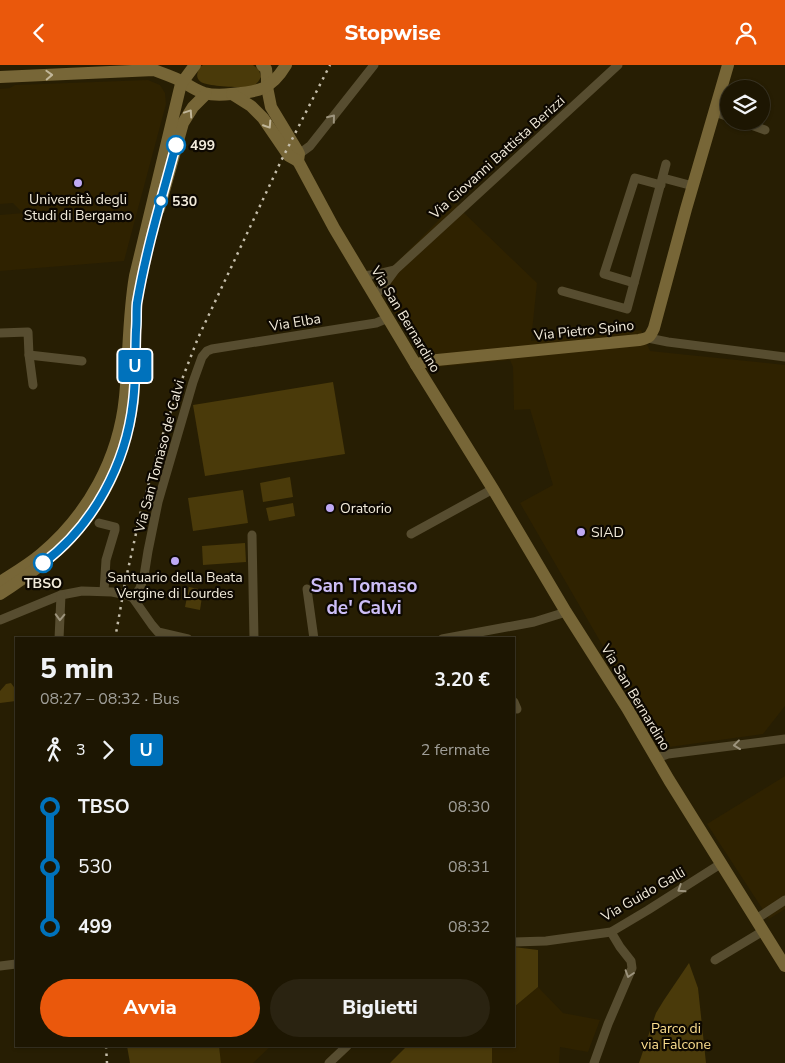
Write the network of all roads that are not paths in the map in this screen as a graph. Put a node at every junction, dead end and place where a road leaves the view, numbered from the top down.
1 (195, 65) edge
2 (262, 65) edge
3 (286, 65) edge
4 (374, 65) edge
5 (618, 65) edge
6 (728, 65) edge
7 (0, 77) edge
8 (183, 82) junction
9 (267, 87) junction
10 (206, 94) junction
11 (232, 94) junction
12 (715, 112) junction
13 (720, 114) edge
14 (299, 157) junction
15 (666, 163) dead end
16 (662, 181) junction
17 (693, 186) junction
18 (395, 270) junction
19 (364, 276) junction
20 (634, 283) junction
21 (562, 291) dead end
22 (375, 295) junction
23 (388, 318) junction
24 (0, 333) edge
25 (648, 338) junction
26 (207, 351) joint
27 (29, 355) junction
28 (785, 357) edge
29 (82, 361) dead end
30 (416, 365) junction
31 (33, 385) dead end
32 (492, 489) junction
33 (99, 523) dead end
34 (411, 534) dead end
35 (252, 535) dead end
36 (0, 582) edge
37 (307, 589) dead end
38 (104, 591) junction
39 (0, 594) edge
40 (61, 595) junction
41 (133, 598) junction
42 (566, 612) junction
43 (0, 620) edge
44 (484, 635) edge
45 (59, 637) edge
46 (175, 637) edge
47 (254, 637) edge
48 (314, 637) edge
49 (463, 637) edge
50 (785, 739) edge
51 (656, 758) junction
52 (722, 863) junction
53 (785, 900) edge
54 (756, 919) junction
55 (611, 931) junction
56 (763, 931) junction
57 (515, 942) edge
58 (715, 960) dead end
59 (15, 964) edge
60 (785, 965) edge
61 (0, 966) edge
62 (346, 1047) edge
63 (329, 1063) edge
64 (594, 1063) edge

1 - 8 main road
2 - 9 main road, Via San Bernardino
3 - 9 main road
14 -> 4 street
5 - 18 street, Via Giovanni Battista Berizzi
6 - 12 main road
7 -> 8 main road
8 - 10 main road
8 - 36 main road
9 - 11 main road
9 - 14 main road, Via San Bernardino
10 - 11 main road
39 -> 10 main road
11 -> 14 main road, Via San Bernardino
12 - 13 street
12 - 17 main road
14 - 19 main road, Via San Bernardino
15 - 16 street
16 - 17 street
16 - 20 street
16 - 20 street
17 - 25 main road
18 - 19 street
18 - 22 street, Via Giovanni Battista Berizzi
19 - 22 main road, Via San Bernardino
20 - 21 street
22 - 23 main road, Via San Bernardino
23 - 26 street, Via Elba
23 - 30 main road, Via San Bernardino
24 - 27 street
25 - 28 street, Via Pietro Spino
25 - 30 main road, Via Pietro Spino
26 - 41 street, Via San Tomaso de' Calvi
27 - 29 street
27 - 31 street
30 - 32 main road, Via San Bernardino
32 - 34 street
32 - 42 main road, Via San Bernardino
33 - 38 street, Via San Tomaso de' Calvi
35 - 47 street
37 - 48 street
38 - 40 street
38 - 41 street
40 - 43 street
40 -> 45 street
41 - 46 street
42 - 44 street
42 - 51 main road, Via San Bernardino
44 - 49 street
50 -> 51 street
51 - 52 main road, Via San Bernardino
52 - 54 main road, Via San Bernardino
52 -> 55 street, Via Guido Galli
53 - 54 street
54 - 56 main road, Via San Bernardino
55 - 57 street, Via Guido Galli
55 -> 64 street
56 - 58 street
56 - 60 main road, Via San Bernardino
59 - 61 street
62 - 63 street

